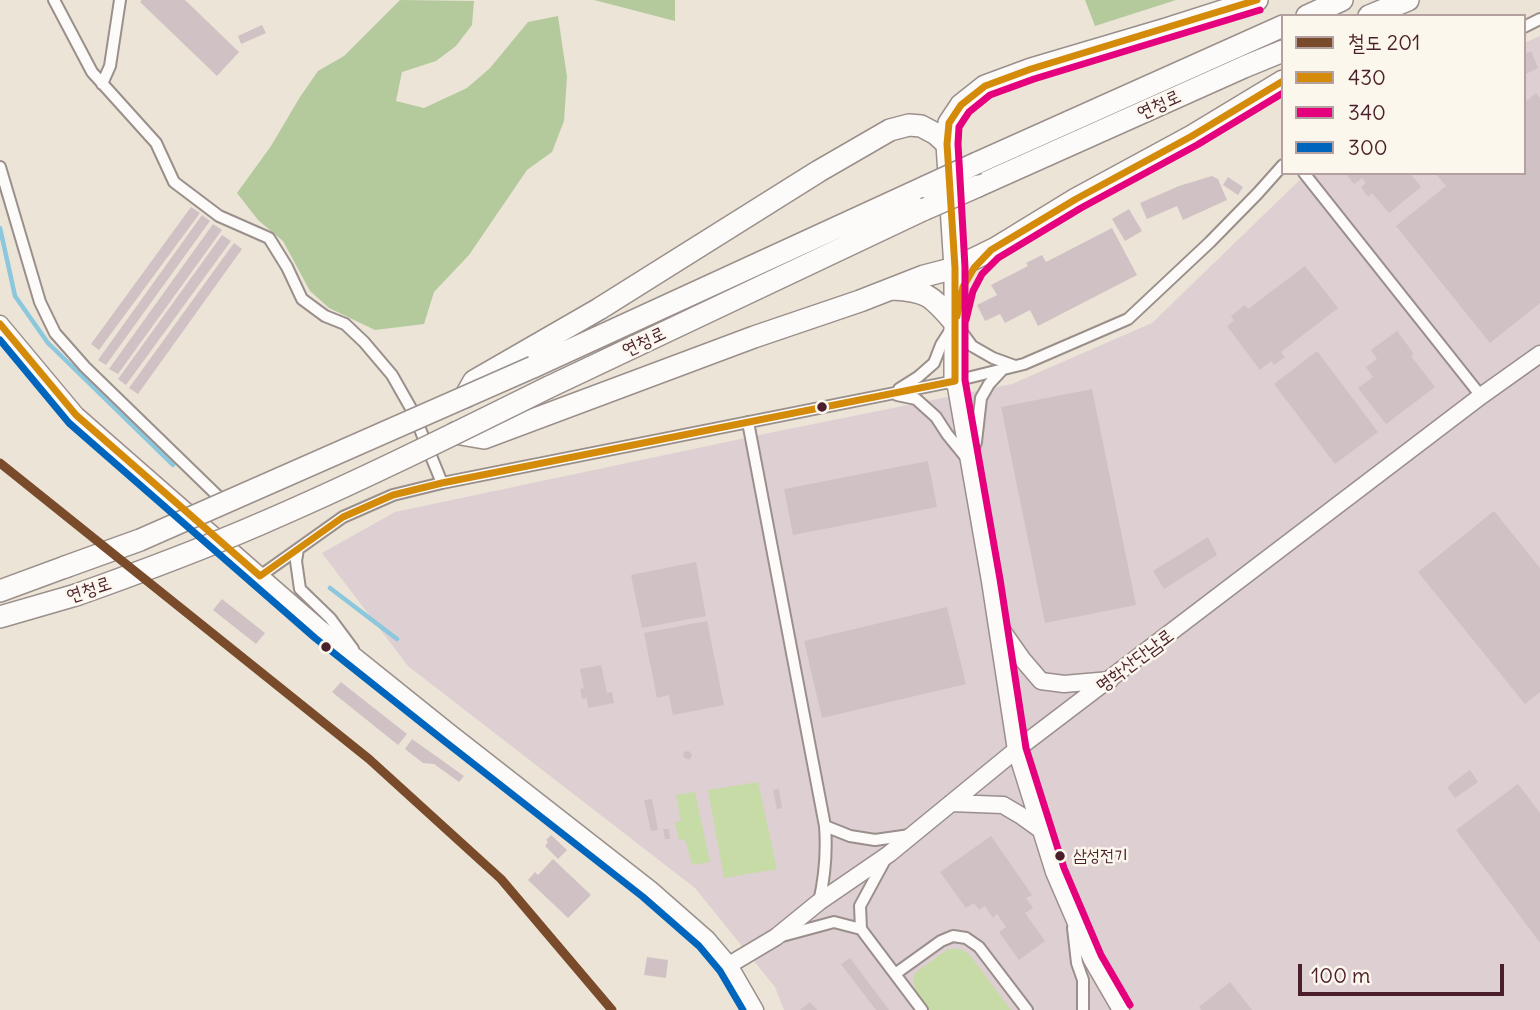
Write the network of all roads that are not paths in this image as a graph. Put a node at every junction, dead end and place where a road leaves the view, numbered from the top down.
1 (54, 0) edge
2 (120, 0) edge
3 (1257, 0) edge
4 (1342, 0) edge
5 (1408, 0) edge
6 (1420, 0) edge
7 (1311, 14) edge
8 (1374, 14) edge
9 (1399, 14) edge
10 (1281, 27) edge
11 (1281, 52) edge
12 (1281, 82) edge
13 (102, 84) junction
14 (947, 144) junction
15 (0, 167) edge
16 (1281, 167) edge
17 (1306, 175) edge
18 (991, 250) junction
19 (955, 268) junction
20 (890, 289) junction
21 (955, 323) junction
22 (0, 324) edge
23 (1540, 354) edge
24 (529, 360) junction
25 (1015, 366) junction
26 (1003, 369) junction
27 (956, 381) junction
28 (890, 394) junction
29 (1481, 397) junction
30 (748, 422) junction
31 (455, 433) junction
32 (969, 461) junction
33 (442, 484) junction
34 (225, 503) junction
35 (298, 549) junction
36 (260, 576) junction
37 (0, 591) edge
38 (0, 617) edge
39 (997, 623) junction
40 (363, 663) junction
41 (1110, 680) junction
42 (1016, 750) junction
43 (951, 803) junction
44 (825, 826) junction
45 (1041, 830) junction
46 (913, 834) junction
47 (889, 854) junction
48 (820, 902) junction
49 (1072, 914) junction
50 (861, 929) junction
51 (776, 937) junction
52 (729, 965) junction
53 (895, 974) junction
54 (755, 1010) edge
55 (922, 1010) edge
56 (1027, 1010) edge
57 (1083, 1010) edge
58 (1121, 1010) edge

1 - 13 street
2 - 13 street
3 - 14 highway
4 - 7 highway
5 - 8 highway
6 - 9 highway
10 - 24 highway, 연청로, bridge
11 - 31 highway, 연청로, bridge
12 - 18 highway
13 - 33 street
14 - 19 highway
14 - 24 highway
15 - 34 street
16 - 25 street
17 - 29 street
18 - 19 highway
18 - 21 highway
19 - 20 highway
19 - 21 highway
20 - 21 highway
20 - 31 highway
21 - 25 street
21 - 27 highway
21 - 28 street
22 - 36 street
23 - 29 street, 명학산단남로
24 - 34 highway, 연청로, bridge
25 - 26 street
26 - 27 street
26 - 32 street
27 - 28 street
27 - 32 street
28 - 30 street
28 - 32 street
29 - 41 street, 명학산단남로
30 - 33 street
30 - 44 street
31 - 38 highway, 연청로, bridge
32 - 39 street
33 - 35 street
34 - 37 highway, 연청로, bridge
35 - 36 street
35 - 40 street
36 - 40 street
39 - 41 street
39 - 42 street
40 - 52 street
41 - 42 street, 명학산단남로
42 - 43 street, 명학산단남로
42 - 45 street
43 - 45 street
43 - 46 street, 명학산단남로
44 - 46 street
44 - 48 street
45 - 49 street
46 - 47 street, 명학산단남로
47 - 48 street, 명학산단남로
47 - 50 street
48 - 51 street, 명학산단남로
49 - 57 street
49 - 58 street
50 - 51 street
50 - 53 street
51 - 52 street, 명학산단남로
52 - 54 street
53 - 55 street
53 - 56 street

